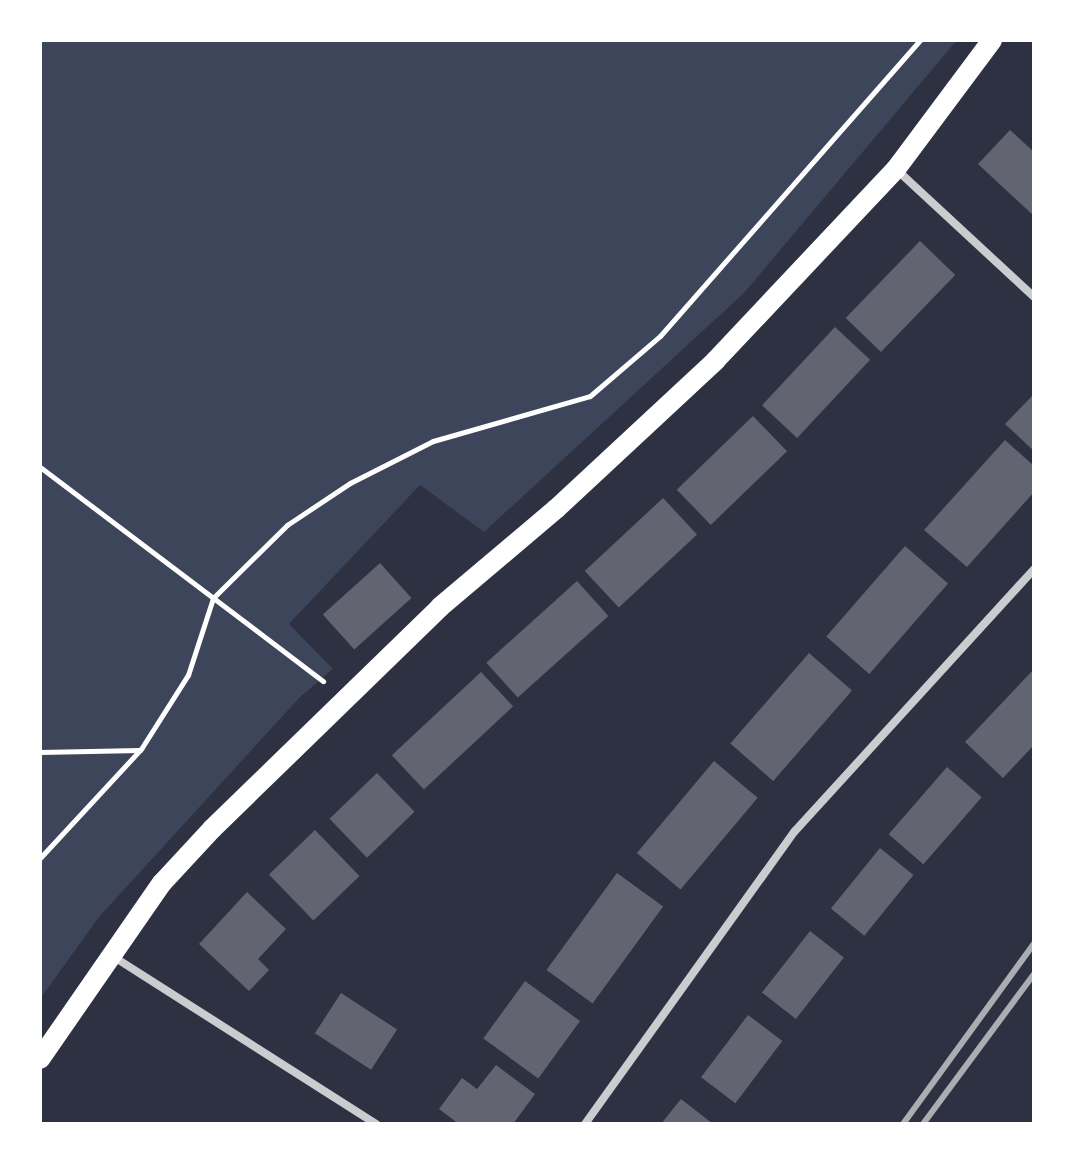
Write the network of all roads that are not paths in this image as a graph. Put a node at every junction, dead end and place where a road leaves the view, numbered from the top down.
1 (992, 40) edge
2 (896, 169) junction
3 (1034, 297) edge
4 (1034, 569) edge
5 (110, 955) junction
6 (40, 1059) edge
7 (376, 1124) edge
8 (585, 1124) edge

1 - 2 main road
2 - 3 street
2 - 5 main road
4 - 8 street
5 - 6 main road
5 - 7 street

